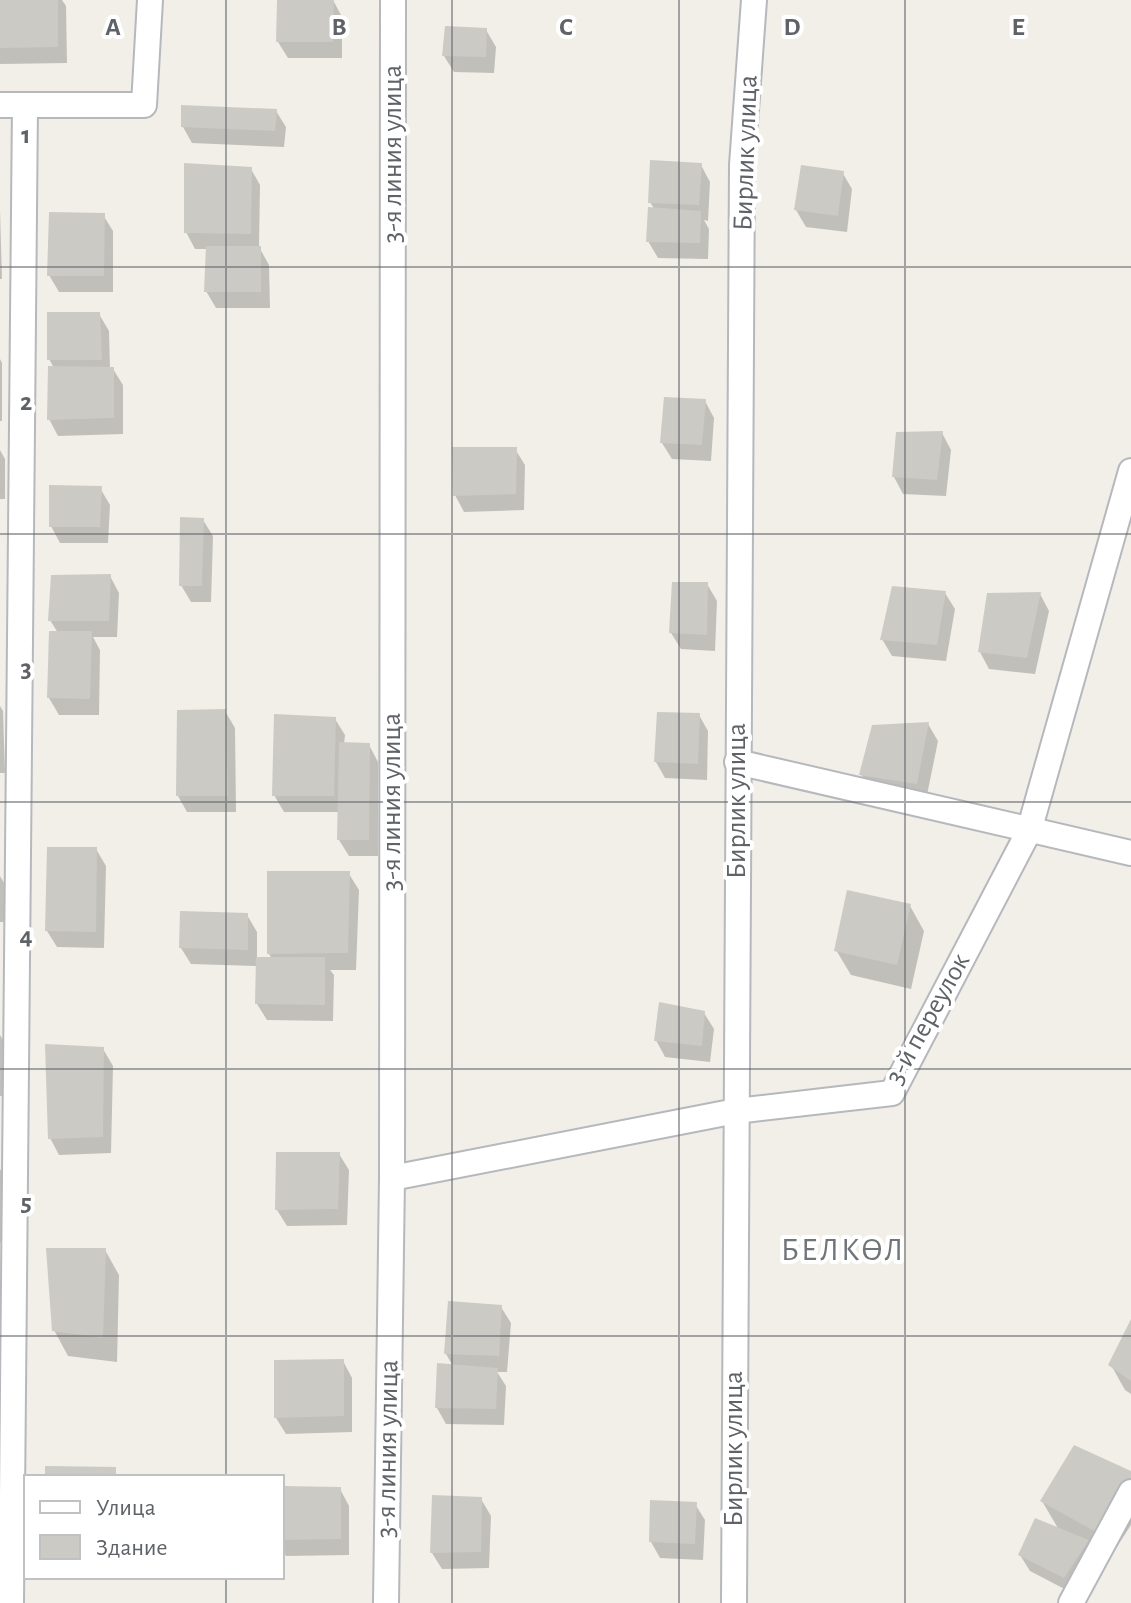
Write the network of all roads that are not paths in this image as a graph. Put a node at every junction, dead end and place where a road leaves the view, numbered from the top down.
1 (150, 0) edge
2 (393, 0) edge
3 (754, 0) edge
4 (0, 105) edge
5 (25, 105) junction
6 (1131, 471) edge
7 (737, 762) junction
8 (8, 781) edge
9 (1029, 831) junction
10 (1131, 853) edge
11 (736, 1111) junction
12 (392, 1178) junction
13 (1131, 1492) edge
14 (11, 1603) edge
15 (386, 1603) edge
16 (734, 1603) edge
17 (1071, 1603) edge

1 - 5 street
2 - 12 street, 3-я линия улица
3 - 7 street, Бирлик улица
4 - 5 street
5 - 8 street
6 - 9 street, 3-й переулок
7 - 9 street
7 - 11 street, Бирлик улица
8 - 14 street
9 - 10 street
9 - 11 street, 3-й переулок
11 - 12 street, 3-й переулок
11 - 16 street, Бирлик улица
12 - 15 street, 3-я линия улица
13 - 17 street

